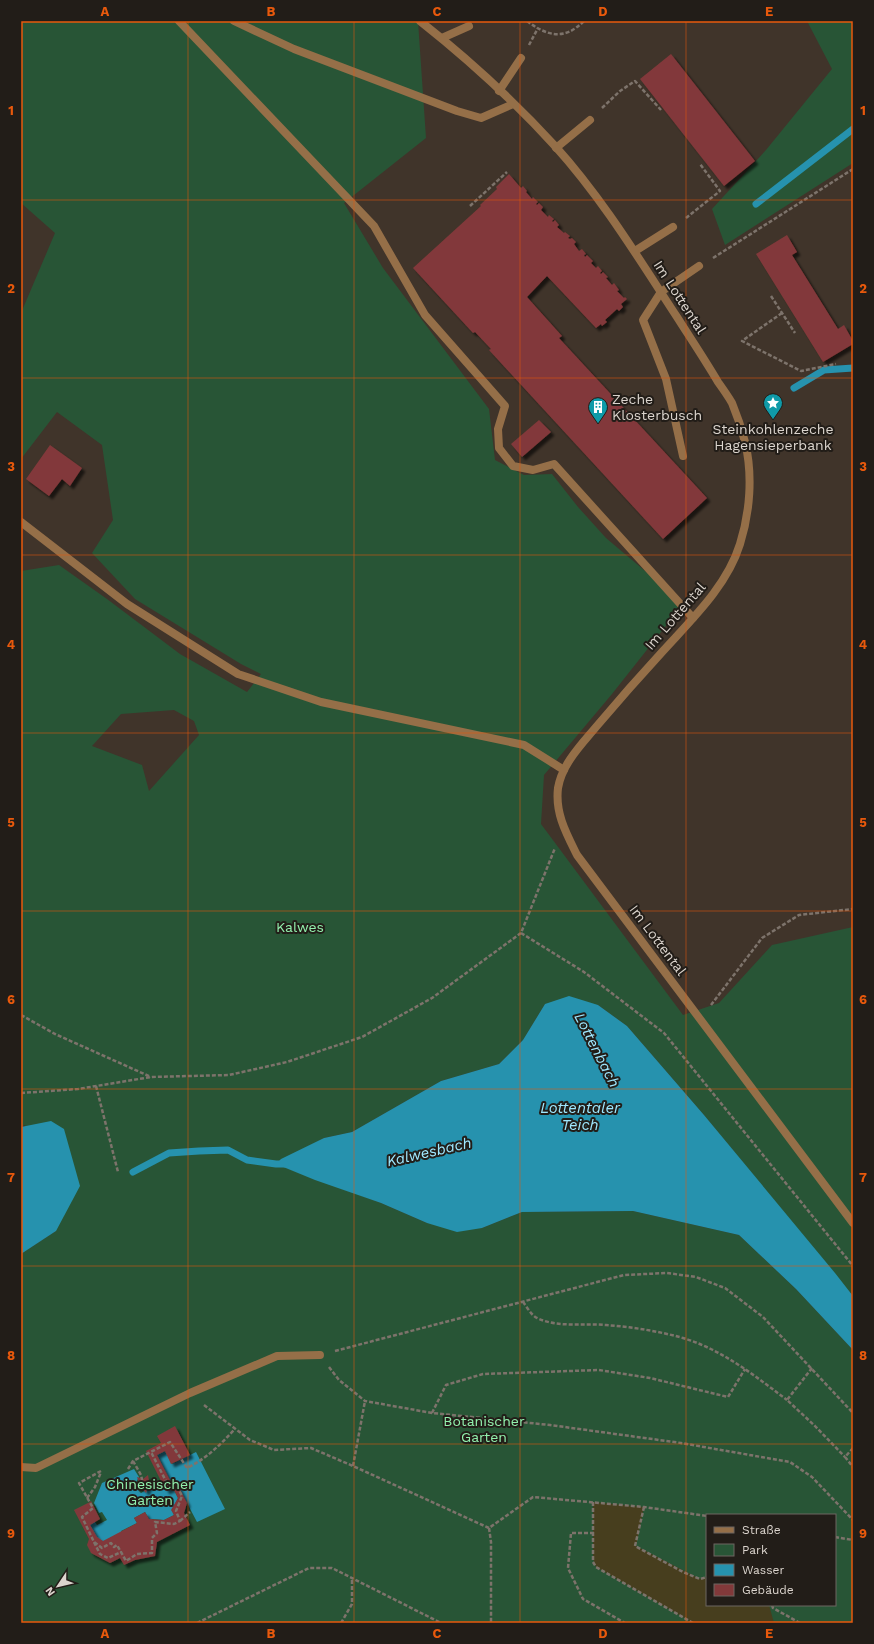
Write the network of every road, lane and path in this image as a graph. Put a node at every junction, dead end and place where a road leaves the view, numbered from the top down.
1 (178, 21) edge
2 (234, 21) edge
3 (420, 21) edge
4 (526, 21) edge
5 (584, 21) edge
6 (469, 26) dead end
7 (538, 28) junction
8 (536, 32) dead end
9 (442, 38) junction
10 (521, 58) dead end
11 (499, 90) junction
12 (614, 97) dead end
13 (513, 104) junction
14 (660, 110) dead end
15 (590, 120) dead end
16 (556, 148) junction
17 (700, 164) dead end
18 (853, 169) edge
19 (507, 172) dead end
20 (470, 206) dead end
21 (701, 207) dead end
22 (673, 227) dead end
23 (635, 251) junction
24 (699, 266) joint
25 (661, 292) junction
26 (771, 296) dead end
27 (782, 314) junction
28 (795, 333) dead end
29 (836, 364) dead end
30 (683, 456) dead end
31 (21, 522) edge
32 (693, 618) junction
33 (564, 770) junction
34 (564, 829) junction
35 (853, 909) edge
36 (521, 933) junction
37 (21, 1016) edge
38 (699, 1017) junction
39 (151, 1077) junction
40 (96, 1086) junction
41 (21, 1093) edge
42 (118, 1172) dead end
43 (853, 1223) edge
44 (853, 1266) edge
45 (523, 1302) junction
46 (320, 1355) junction
47 (812, 1368) junction
48 (745, 1369) junction
49 (190, 1393) junction
50 (787, 1400) junction
51 (364, 1401) junction
52 (432, 1413) junction
53 (853, 1413) edge
54 (234, 1430) junction
55 (853, 1448) edge
56 (151, 1452) junction
57 (845, 1457) junction
58 (133, 1461) junction
59 (353, 1466) junction
60 (21, 1467) edge
61 (853, 1467) edge
62 (128, 1469) dead end
63 (143, 1484) dead end
64 (87, 1498) junction
65 (593, 1502) junction
66 (644, 1507) junction
67 (190, 1512) dead end
68 (706, 1516) edge
69 (853, 1520) edge
70 (180, 1521) junction
71 (489, 1528) junction
72 (594, 1533) junction
73 (836, 1537) edge
74 (853, 1540) edge
75 (94, 1542) junction
76 (121, 1552) junction
77 (706, 1577) edge
78 (352, 1578) junction
79 (772, 1606) edge
80 (197, 1623) edge
81 (341, 1623) edge
82 (441, 1623) edge
83 (491, 1623) edge
84 (625, 1623) edge
85 (693, 1623) edge
86 (800, 1623) edge

1 - 32 street
2 - 13 street
3 - 9 street, Im Lottental
4 - 7 path
5 - 7 path
6 - 9 street
7 - 8 path
9 - 11 street, Im Lottental
10 - 11 street
11 - 13 street, Im Lottental
12 - 14 path
13 - 16 street, Im Lottental
15 - 16 street
16 - 23 street, Im Lottental
17 - 21 path
18 - 24 path
19 - 20 path
22 - 23 street
23 - 25 street, Im Lottental
24 - 25 street
25 - 30 street
25 - 32 street, Im Lottental
26 - 27 path
27 - 28 path
27 - 29 path
31 - 33 street
32 - 33 street, Im Lottental
33 - 34 street, Im Lottental
34 - 36 path
34 - 38 street, Im Lottental
35 - 38 path
36 - 39 path
36 - 44 path
37 - 39 path
38 - 43 street, Im Lottental
39 - 40 path
40 - 41 path
40 - 42 path
45 - 46 path
45 - 47 path
45 - 48 path
46 - 49 street
46 - 51 path
47 - 50 path
47 - 53 path
48 - 50 path
48 - 52 path
49 - 54 path
49 - 60 street
50 - 57 path
51 - 52 path
51 - 59 path
52 - 69 path
54 - 56 path
54 - 59 path
55 - 57 path
56 - 58 path
56 - 70 path
57 - 61 path
58 - 62 path
58 - 63 path
59 - 71 path
64 - 64 path
64 - 75 path
65 - 66 path
65 - 71 path
65 - 72 path
66 - 68 path
66 - 77 path
67 - 70 path
70 - 76 path
71 - 83 path
72 - 84 path
72 - 85 path
73 - 74 path
75 - 76 path
75 - 76 path
78 - 80 path
78 - 81 path
78 - 82 path
79 - 86 path

